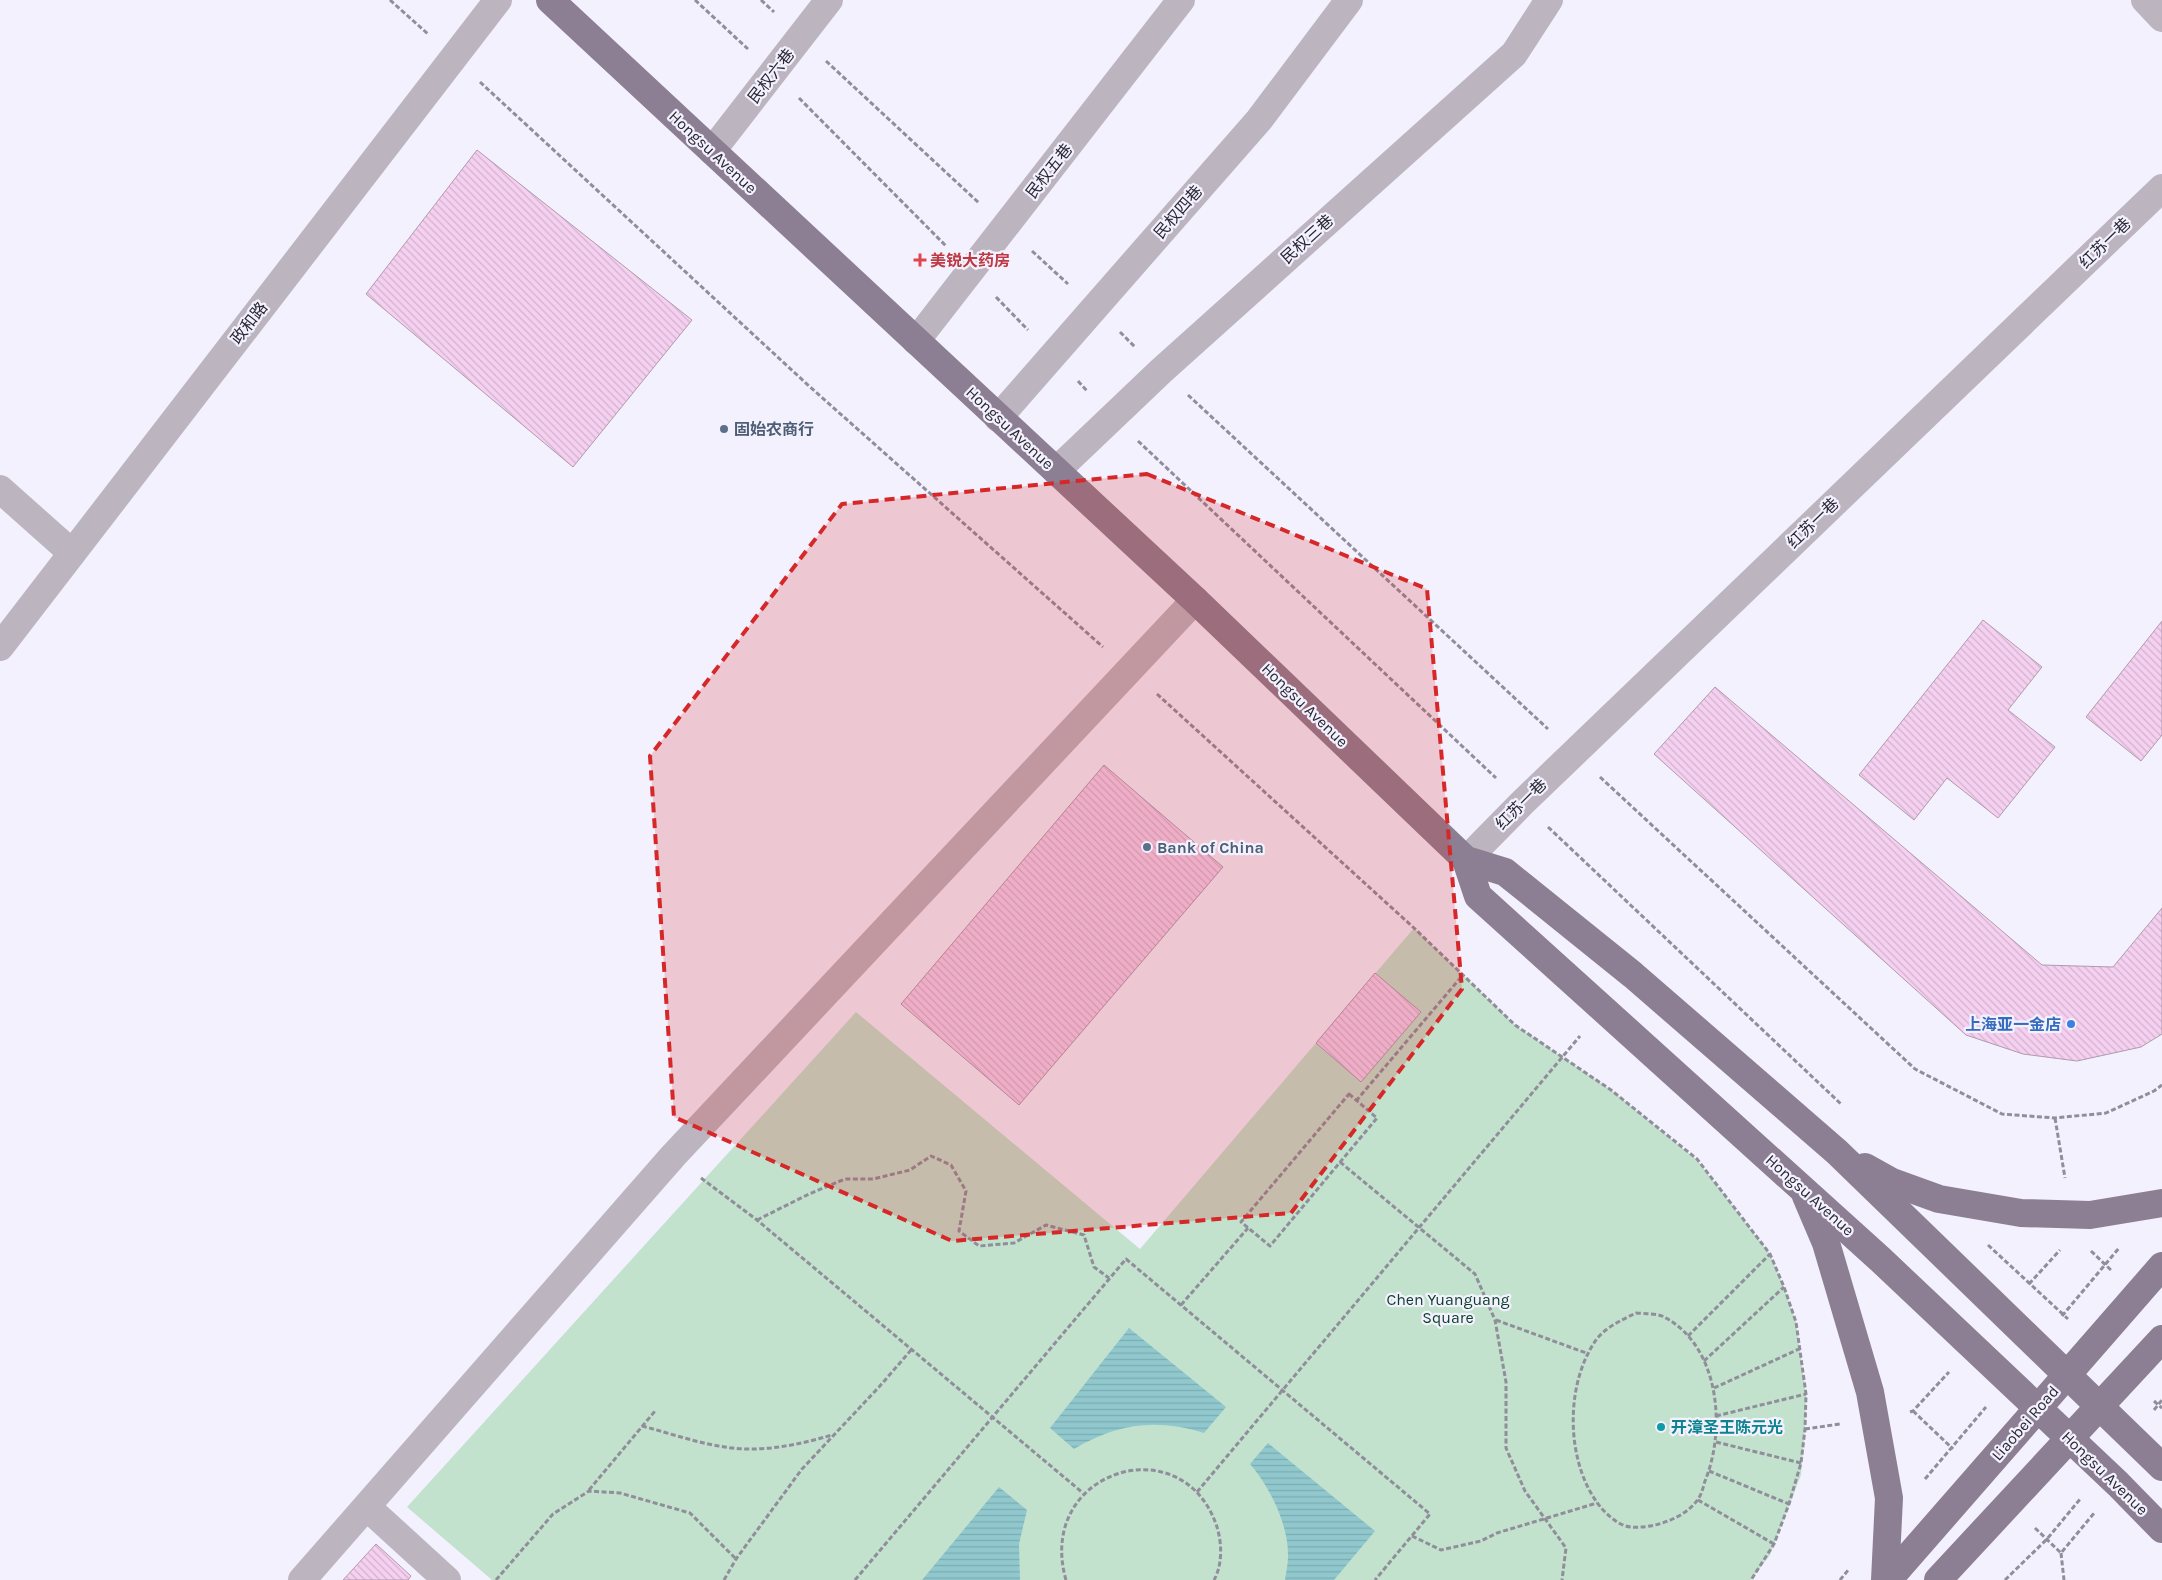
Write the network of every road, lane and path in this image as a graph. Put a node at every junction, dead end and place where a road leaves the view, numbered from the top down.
1 (390, 0) edge
2 (498, 0) edge
3 (550, 0) edge
4 (695, 0) edge
5 (761, 0) edge
6 (828, 0) edge
7 (1181, 0) edge
8 (1348, 0) edge
9 (1549, 0) edge
10 (2145, 0) edge
11 (2162, 18) edge
12 (801, 37) junction
13 (454, 57) junction
14 (773, 73) junction
15 (712, 151) junction
16 (2162, 188) edge
17 (1006, 227) junction
18 (971, 271) junction
19 (1093, 308) junction
20 (916, 341) junction
21 (1052, 355) junction
22 (1161, 371) junction
23 (1113, 417) junction
24 (998, 418) junction
25 (1056, 471) junction
26 (0, 489) edge
27 (72, 553) junction
28 (1196, 600) junction
29 (0, 647) edge
30 (1130, 670) junction
31 (1574, 753) junction
32 (1522, 803) junction
33 (1466, 860) junction
34 (1462, 976) junction
35 (1603, 1009) junction
36 (1563, 1056) junction
37 (2162, 1085) edge
38 (1356, 1101) junction
39 (1844, 1107) dead end
40 (1837, 1152) junction
41 (673, 1156) junction
42 (1340, 1162) junction
43 (1802, 1188) junction
44 (2162, 1203) edge
45 (757, 1220) junction
46 (1419, 1227) junction
47 (1248, 1228) junction
48 (1988, 1244) dead end
49 (1770, 1254) junction
50 (2162, 1266) edge
51 (1109, 1278) junction
52 (1784, 1288) junction
53 (1181, 1305) junction
54 (1495, 1320) junction
55 (1688, 1336) junction
56 (2162, 1339) edge
57 (2094, 1344) junction
58 (1799, 1348) junction
59 (912, 1350) junction
60 (1589, 1354) junction
61 (1704, 1361) junction
62 (2067, 1375) junction
63 (2128, 1376) junction
64 (1714, 1388) junction
65 (1283, 1390) junction
66 (1806, 1394) junction
67 (2100, 1406) junction
68 (2162, 1408) edge
69 (2038, 1409) junction
70 (655, 1410) dead end
71 (1716, 1416) junction
72 (992, 1417) junction
73 (642, 1426) junction
74 (834, 1435) junction
75 (2070, 1438) junction
76 (1716, 1442) junction
77 (1801, 1463) junction
78 (2162, 1467) edge
79 (1709, 1472) junction
80 (589, 1491) junction
81 (1197, 1492) junction
82 (1083, 1494) junction
83 (1698, 1500) junction
84 (1597, 1503) junction
85 (1789, 1504) junction
86 (367, 1507) junction
87 (1544, 1520) junction
88 (2162, 1529) edge
89 (1412, 1536) junction
90 (1774, 1544) junction
91 (2061, 1553) dead end
92 (736, 1559) junction
93 (302, 1580) edge
94 (447, 1580) edge
95 (496, 1580) edge
96 (724, 1580) edge
97 (855, 1580) edge
98 (1066, 1580) edge
99 (1214, 1580) edge
100 (1375, 1580) edge
101 (1562, 1580) edge
102 (1751, 1580) edge
103 (1886, 1580) edge
104 (1938, 1580) edge
105 (2064, 1580) edge

1 - 13 path
2 - 13 street, 政和路
3 - 15 main road, Hongsu Avenue
4 - 14 path
5 - 12 path
6 - 12 street, 民权六巷
7 - 17 street, 民权五巷
8 - 19 street, 民权四巷
9 - 22 street, 民权三巷
10 - 11 street
12 - 14 street, 民权六巷
12 - 17 path
13 - 27 street, 政和路
13 - 30 path
14 - 15 street, 民权六巷
14 - 18 path
15 - 20 main road, Hongsu Avenue
16 - 31 street, 红苏一巷
17 - 18 street, 民权五巷
17 - 19 path
18 - 20 street, 民权五巷
18 - 21 path
19 - 21 street, 民权四巷
19 - 22 path
20 - 24 main road, Hongsu Avenue
21 - 23 path
21 - 24 street, 民权四巷
22 - 23 street, 民权三巷
22 - 31 path
23 - 25 street, 民权三巷
23 - 32 path
24 - 25 main road, Hongsu Avenue
25 - 28 main road, Hongsu Avenue
26 - 27 street
27 - 29 street, 政和路
28 - 30 street
28 - 33 main road, Hongsu Avenue
30 - 34 path
30 - 41 street
31 - 32 street, 红苏一巷
31 - 37 path
32 - 33 street, 红苏一巷
32 - 39 path
33 - 35 main road, Hongsu Avenue
33 - 40 main road, Hongsu Avenue
34 - 36 path
34 - 38 path
35 - 36 path
35 - 43 main road, Hongsu Avenue
36 - 46 path
36 - 49 path
38 - 42 path
38 - 47 path
40 - 44 main road
40 - 62 main road, Hongsu Avenue
41 - 45 path
41 - 86 street
42 - 46 path
42 - 47 path
43 - 69 main road, Hongsu Avenue
43 - 103 main road
45 - 51 path
45 - 59 path
46 - 54 path
46 - 65 path
47 - 53 path
48 - 57 path
49 - 52 path
49 - 55 path
50 - 57 main road, Liaobei Road
51 - 53 path
51 - 72 path
52 - 58 path
52 - 61 path
53 - 65 path
54 - 60 path
54 - 87 path
55 - 60 path
55 - 61 path
56 - 63 main road
57 - 62 main road, Liaobei Road
58 - 64 path
58 - 66 path
59 - 72 path
59 - 74 path
60 - 84 path
61 - 64 path
62 - 67 main road, Hongsu Avenue
62 - 69 main road, Liaobei Road
63 - 67 main road
63 - 68 path
64 - 71 path
65 - 81 path
65 - 89 path
66 - 71 path
66 - 77 path
67 - 75 main road
67 - 78 main road, Hongsu Avenue
69 - 75 main road, Hongsu Avenue
69 - 103 main road, Liaobei Road
70 - 73 path
71 - 76 path
72 - 82 path
72 - 97 path
73 - 74 path
73 - 80 path
74 - 92 path
75 - 88 main road, Hongsu Avenue
75 - 104 main road
76 - 77 path
76 - 79 path
77 - 85 path
79 - 83 path
79 - 85 path
80 - 92 path
80 - 95 path
81 - 82 path
81 - 99 path
82 - 98 path
83 - 84 path
83 - 90 path
84 - 87 path
85 - 90 path
86 - 93 street
86 - 94 street
87 - 89 path
87 - 101 path
89 - 100 path
90 - 102 path
91 - 105 path
92 - 96 path

